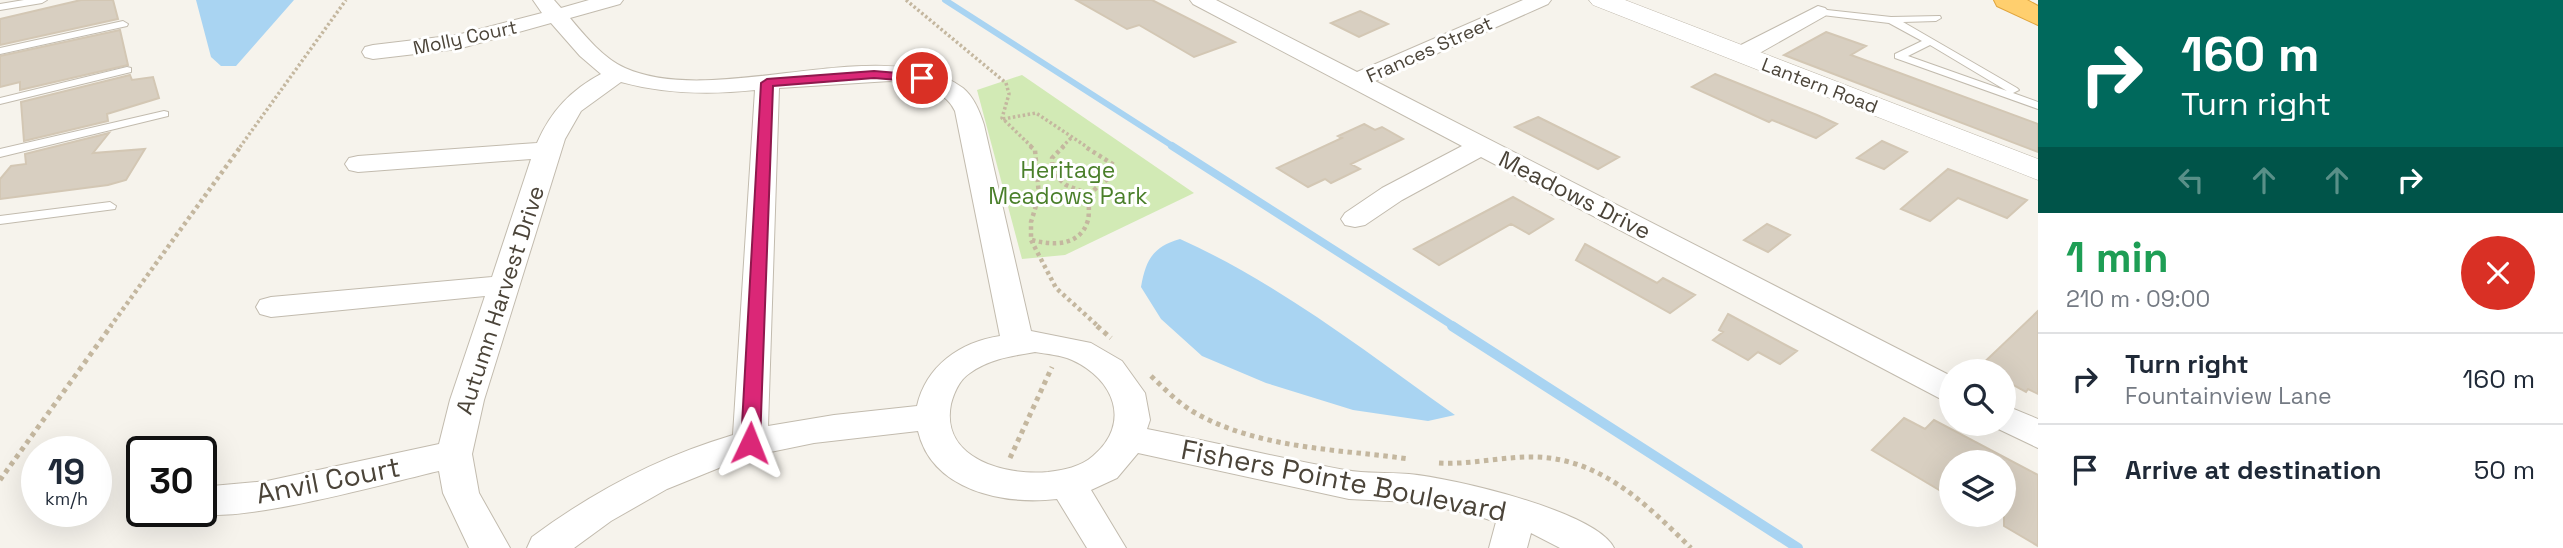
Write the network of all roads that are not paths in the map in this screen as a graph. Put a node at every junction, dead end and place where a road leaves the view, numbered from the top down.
1 (42, 0) edge
2 (612, 0) edge
3 (1200, 0) edge
4 (1541, 0) edge
5 (1602, 0) edge
6 (2007, 0) edge
7 (0, 7) edge
8 (550, 8) edge
9 (1818, 12) joint
10 (2038, 17) edge
11 (1936, 18) dead end
12 (1891, 20) junction
13 (123, 24) dead end
14 (1930, 41) junction
15 (0, 51) edge
16 (373, 52) dead end
17 (1741, 54) junction
18 (127, 70) dead end
19 (617, 74) junction
20 (1356, 81) junction
21 (767, 83) junction
22 (0, 101) edge
23 (2038, 106) edge
24 (164, 114) dead end
25 (1482, 146) junction
26 (548, 150) junction
27 (0, 153) edge
28 (358, 164) dead end
29 (2038, 170) edge
30 (110, 206) dead end
31 (0, 219) edge
32 (1355, 219) dead end
33 (504, 285) junction
34 (271, 307) dead end
35 (1017, 342) junction
36 (1939, 384) edge
37 (930, 417) junction
38 (2016, 423) edge
39 (2038, 435) edge
40 (1129, 438) junction
41 (750, 443) junction
42 (454, 454) junction
43 (1067, 484) junction
44 (217, 500) edge
45 (1512, 530) edge
46 (491, 548) edge
47 (546, 548) edge
48 (1107, 548) edge
49 (1595, 548) edge

1 - 7 lane
2 - 8 street, Molly Court
3 - 20 street, Meadows Drive
4 - 20 street, Frances Street
5 - 17 street, Lantern Road
6 - 10 highway
8 - 16 street, Molly Court
8 - 19 street
9 - 12 lane
9 - 17 street
11 - 12 lane
12 - 14 lane
13 - 15 lane
14 - 23 lane
14 - 23 lane
17 - 29 street, Lantern Road
18 - 22 lane
19 - 21 street
19 - 26 street, Autumn Harvest Drive
20 - 25 street, Meadows Drive
21 - 35 street
21 - 41 street
24 - 27 lane
25 - 32 street
25 - 36 street, Meadows Drive
26 - 28 street
26 - 33 street, Autumn Harvest Drive
30 - 31 lane
33 - 34 street
33 - 42 street, Autumn Harvest Drive
35 - 37 street
35 - 40 street
37 - 41 street
37 - 43 street
38 - 39 street
40 - 43 street
40 - 45 street, Fishers Pointe Boulevard
41 - 47 street
42 - 44 street, Anvil Court
42 - 46 street, Autumn Harvest Drive
43 - 48 street
45 - 49 street, Fishers Pointe Boulevard

